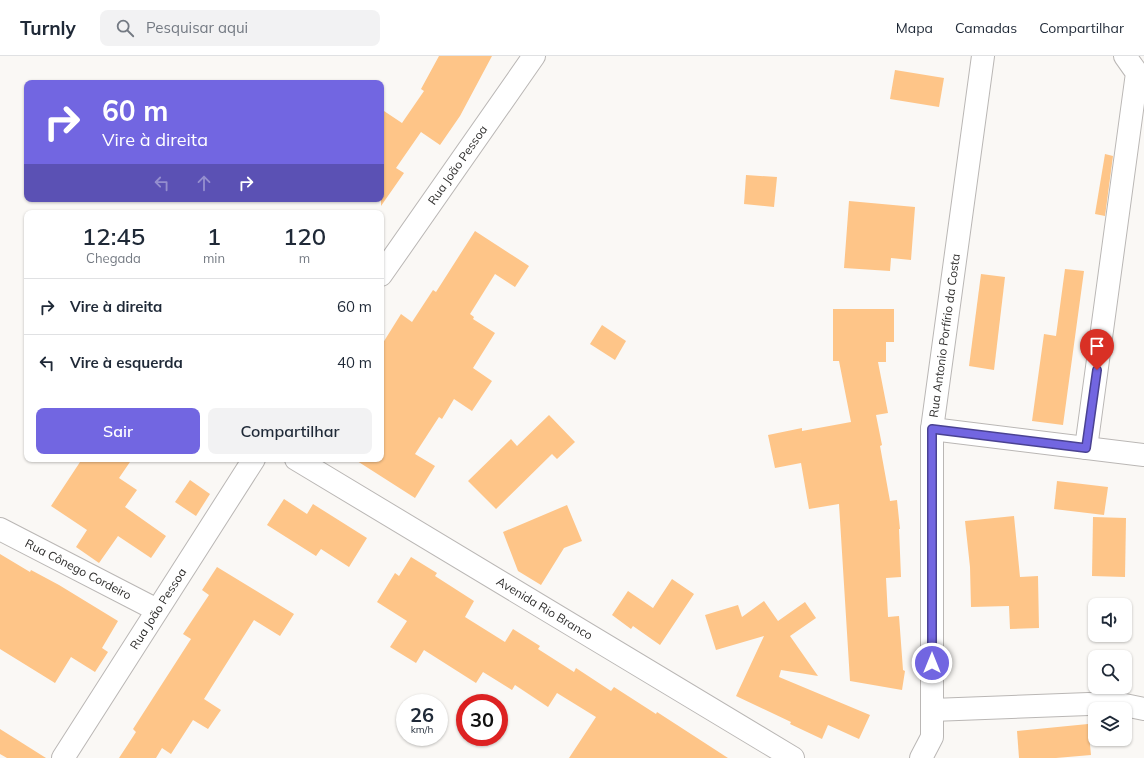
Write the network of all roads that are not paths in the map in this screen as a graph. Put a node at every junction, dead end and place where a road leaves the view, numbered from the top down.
1 (534, 56) edge
2 (983, 56) edge
3 (1125, 56) edge
4 (384, 271) edge
5 (932, 429) junction
6 (1086, 448) junction
7 (1144, 455) edge
8 (252, 462) edge
9 (301, 462) edge
10 (0, 529) edge
11 (157, 610) junction
12 (1144, 709) edge
13 (932, 710) junction
14 (934, 747) edge
15 (63, 758) edge
16 (793, 758) edge
17 (921, 758) edge

1 - 4 street, Rua João Pessoa
2 - 5 street, Rua Antonio Porfírio da Costa
3 - 6 street
5 - 6 street
5 - 13 street, Rua Antonio Porfírio da Costa
6 - 7 street
8 - 11 street, Rua João Pessoa
9 - 16 street, Avenida Rio Branco
10 - 11 street, Rua Cônego Cordeiro
11 - 15 street, Rua João Pessoa
12 - 13 street
13 - 14 street, Rua Antonio Porfírio da Costa
14 - 17 street, Rua Antonio Porfírio da Costa

